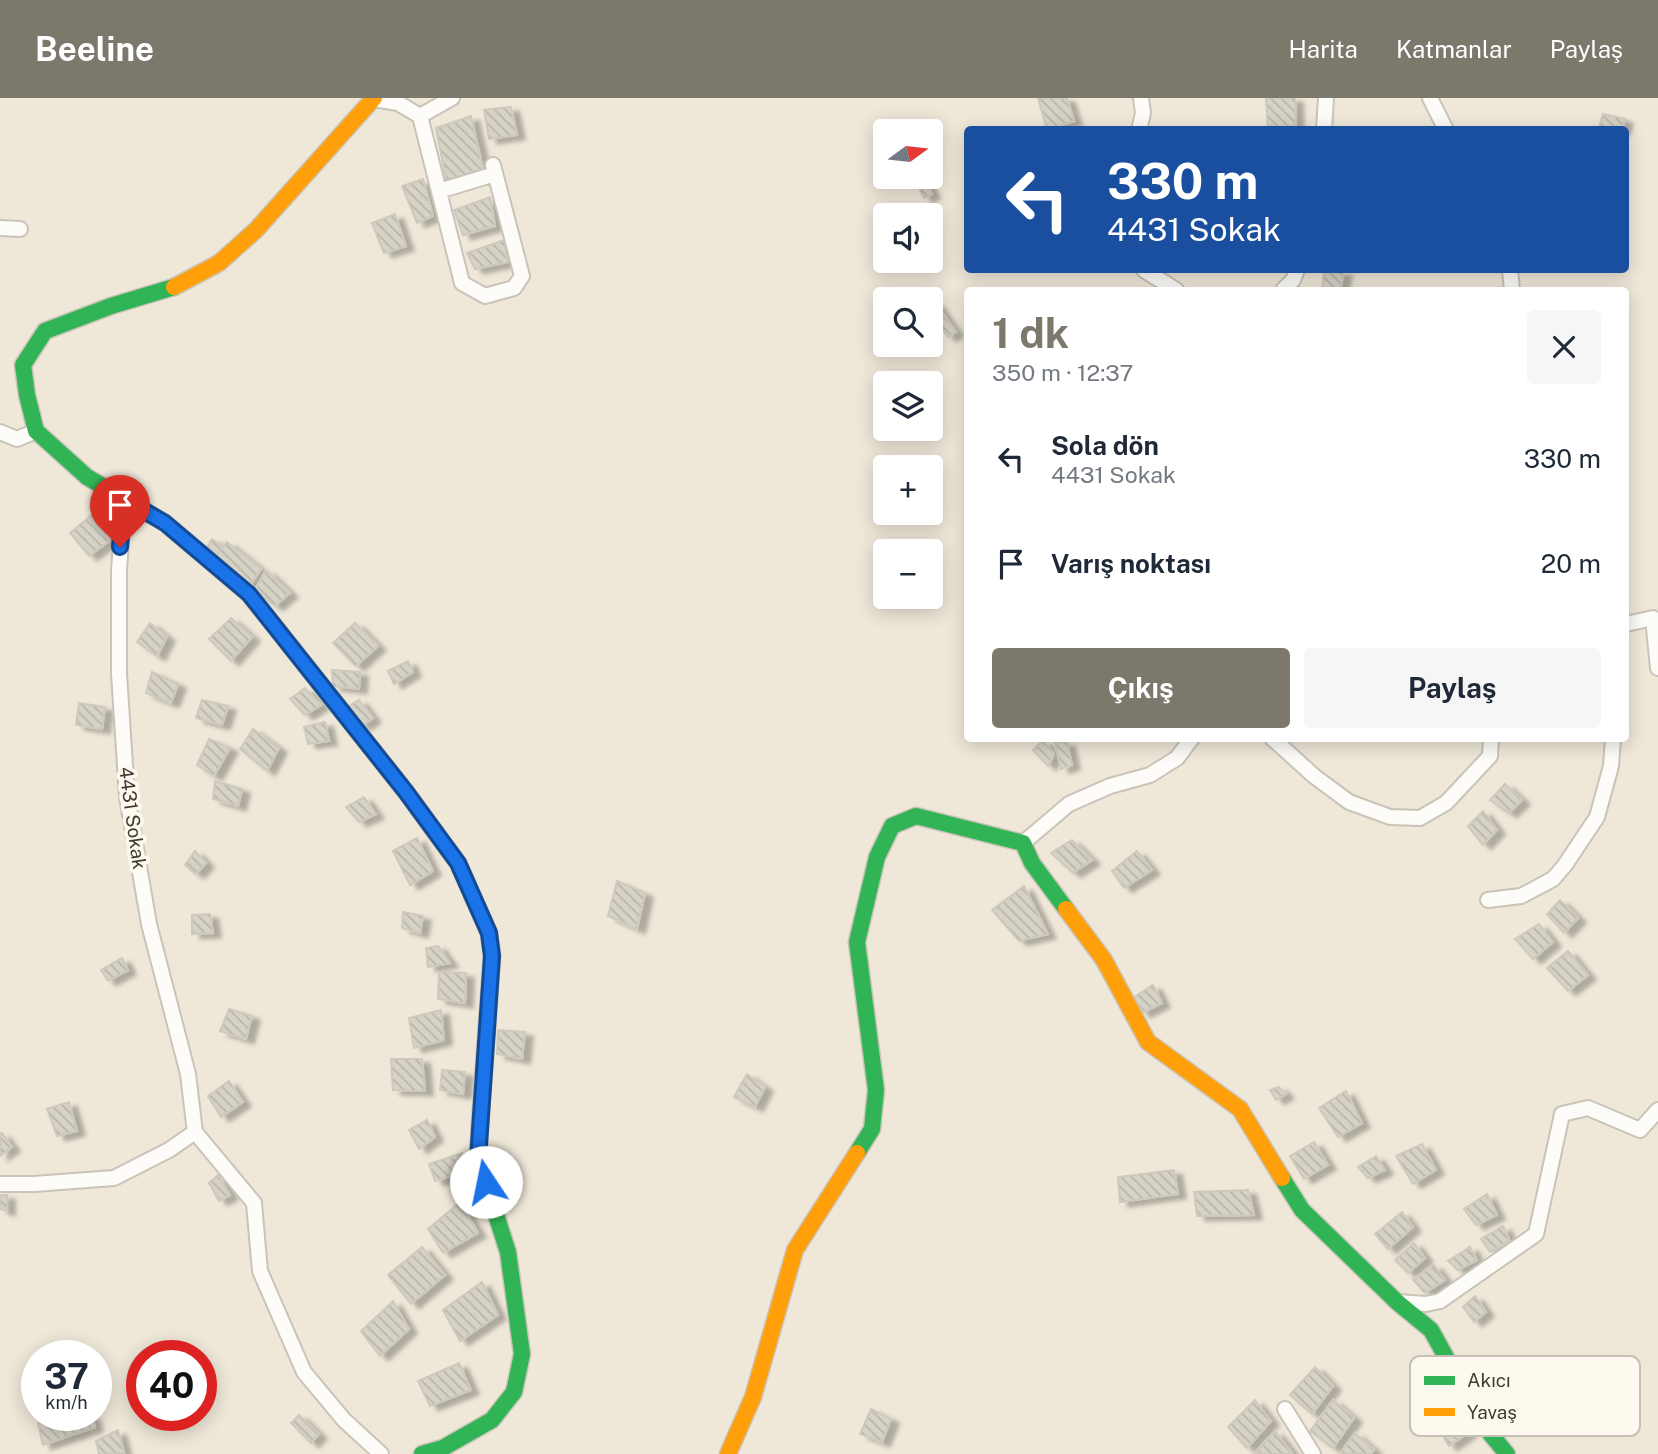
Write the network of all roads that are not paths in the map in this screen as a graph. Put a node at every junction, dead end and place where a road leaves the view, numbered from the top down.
1 (374, 98) edge
2 (452, 98) edge
3 (1141, 98) edge
4 (1326, 98) edge
5 (1430, 98) edge
6 (420, 116) junction
7 (1140, 126) edge
8 (1324, 126) edge
9 (1444, 126) edge
10 (439, 191) junction
11 (0, 229) edge
12 (20, 229) dead end
13 (1149, 273) edge
14 (1171, 287) edge
15 (36, 431) junction
16 (0, 432) edge
17 (124, 499) junction
18 (1629, 623) edge
19 (1658, 668) edge
20 (1189, 742) edge
21 (1276, 742) edge
22 (1491, 742) edge
23 (1613, 742) edge
24 (1023, 843) junction
25 (1488, 900) dead end
26 (1658, 1110) edge
27 (195, 1132) junction
28 (0, 1184) edge
29 (1397, 1302) junction
30 (1445, 1356) edge
31 (1285, 1409) dead end
32 (1492, 1436) edge
33 (382, 1454) edge
34 (422, 1454) edge
35 (729, 1454) edge
36 (1313, 1454) edge
37 (1507, 1454) edge

1 - 6 street
1 - 15 street
2 - 6 street
3 - 7 street
4 - 8 street
5 - 9 street
6 - 10 street
10 - 10 street
11 - 12 street
13 - 14 street
15 - 16 street
15 - 17 street
17 - 27 street, 4431 Sokak
17 - 34 street
18 - 19 street
20 - 24 street
21 - 22 street
23 - 25 street
24 - 29 street
24 - 35 street
26 - 29 street
27 - 28 street
27 - 33 street
29 - 30 street
31 - 36 street
32 - 37 street

